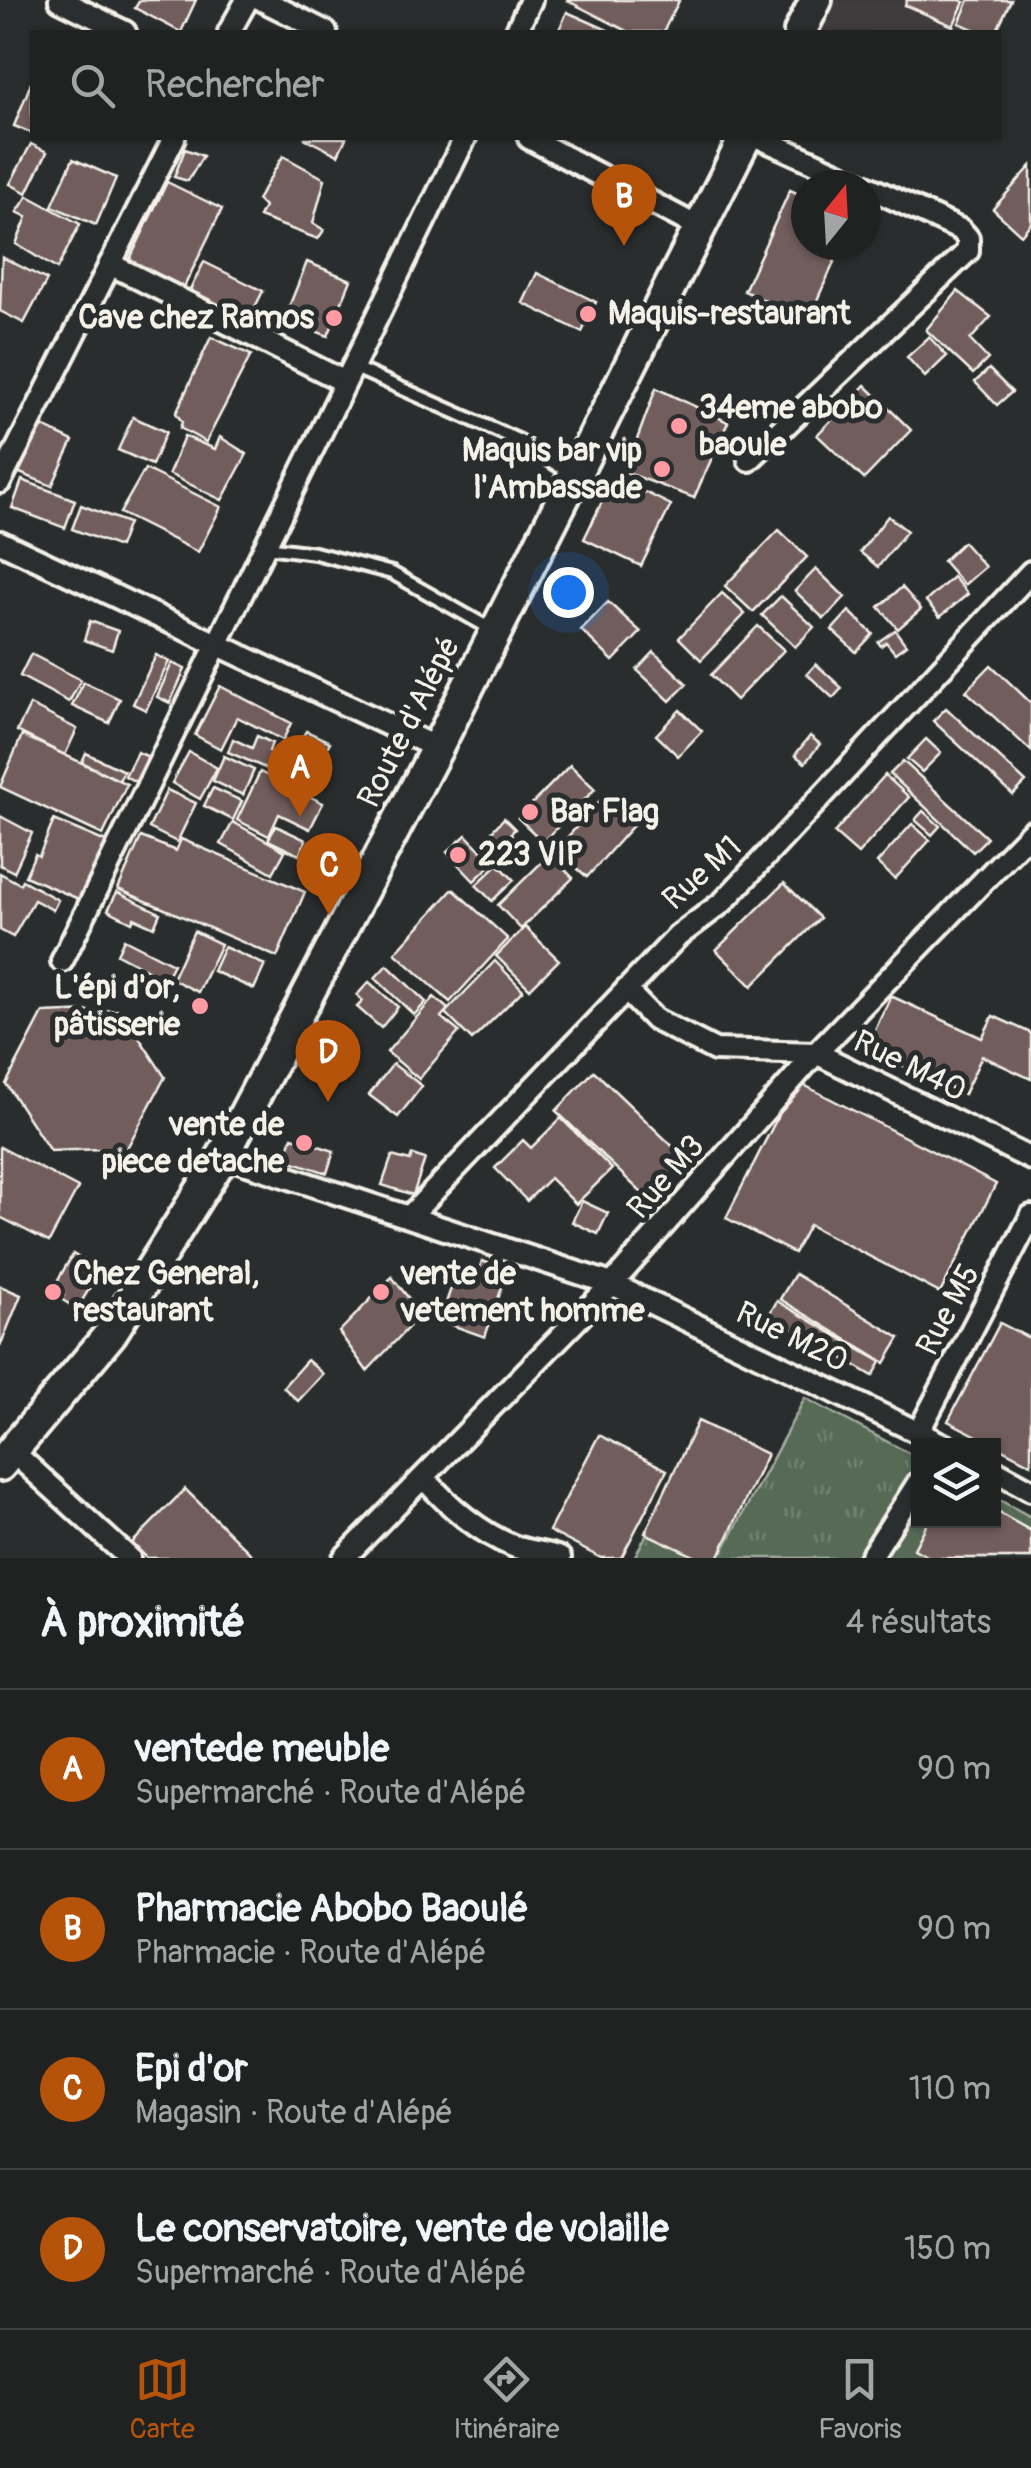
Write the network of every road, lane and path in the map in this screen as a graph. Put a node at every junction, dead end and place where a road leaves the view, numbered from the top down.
1 (60, 0) edge
2 (247, 0) edge
3 (262, 0) edge
4 (531, 0) edge
5 (816, 0) edge
6 (121, 30) edge
7 (230, 30) edge
8 (322, 30) edge
9 (517, 30) edge
10 (801, 30) edge
11 (173, 140) edge
12 (464, 140) edge
13 (533, 140) edge
14 (744, 140) edge
15 (764, 140) edge
16 (830, 170) edge
17 (881, 193) edge
18 (698, 227) junction
19 (110, 264) junction
20 (349, 374) junction
21 (750, 460) dead end
22 (574, 476) junction
23 (0, 482) edge
24 (0, 542) edge
25 (265, 546) junction
26 (1031, 572) edge
27 (495, 631) junction
28 (216, 646) junction
29 (436, 748) junction
30 (1031, 832) edge
31 (62, 960) dead end
32 (626, 990) junction
33 (816, 1053) junction
34 (223, 1156) junction
35 (1031, 1159) edge
36 (410, 1216) junction
37 (1031, 1216) edge
38 (612, 1284) junction
39 (918, 1432) junction
40 (930, 1438) edge
41 (6, 1458) edge
42 (1001, 1474) edge
43 (424, 1478) junction
44 (1031, 1490) edge
45 (911, 1494) edge
46 (129, 1558) edge
47 (344, 1558) edge
48 (560, 1558) edge
49 (870, 1558) edge

1 - 6 street
2 - 7 street
3 - 8 street
4 - 9 street
5 - 10 main road
11 - 19 street
12 - 20 street
13 - 18 street
14 - 18 main road, Route d'Alépé
15 - 16 street
17 - 21 street
18 - 22 main road, Route d'Alépé
19 - 20 street
19 - 23 street
20 - 22 lane
20 - 25 street
22 - 27 main road, Route d'Alépé
24 - 28 street
25 - 27 lane
25 - 28 street
26 - 32 street, Rue M1
27 - 29 main road, Route d'Alépé
28 - 29 street
28 - 31 street
29 - 34 main road, Route d'Alépé
30 - 33 street, Rue M3
32 - 33 street
32 - 36 street, Rue M1
33 - 35 street, Rue M40
33 - 38 street, Rue M3
34 - 36 street, Rue M20
34 - 41 main road, Route d'Alépé
36 - 38 street, Rue M20
37 - 39 street, Rue M5
38 - 39 street, Rue M20
38 - 43 street, Rue M3
39 - 40 street, Rue M20
41 - 46 street
42 - 44 street
43 - 47 street, Rue M3
43 - 48 street
45 - 49 street

